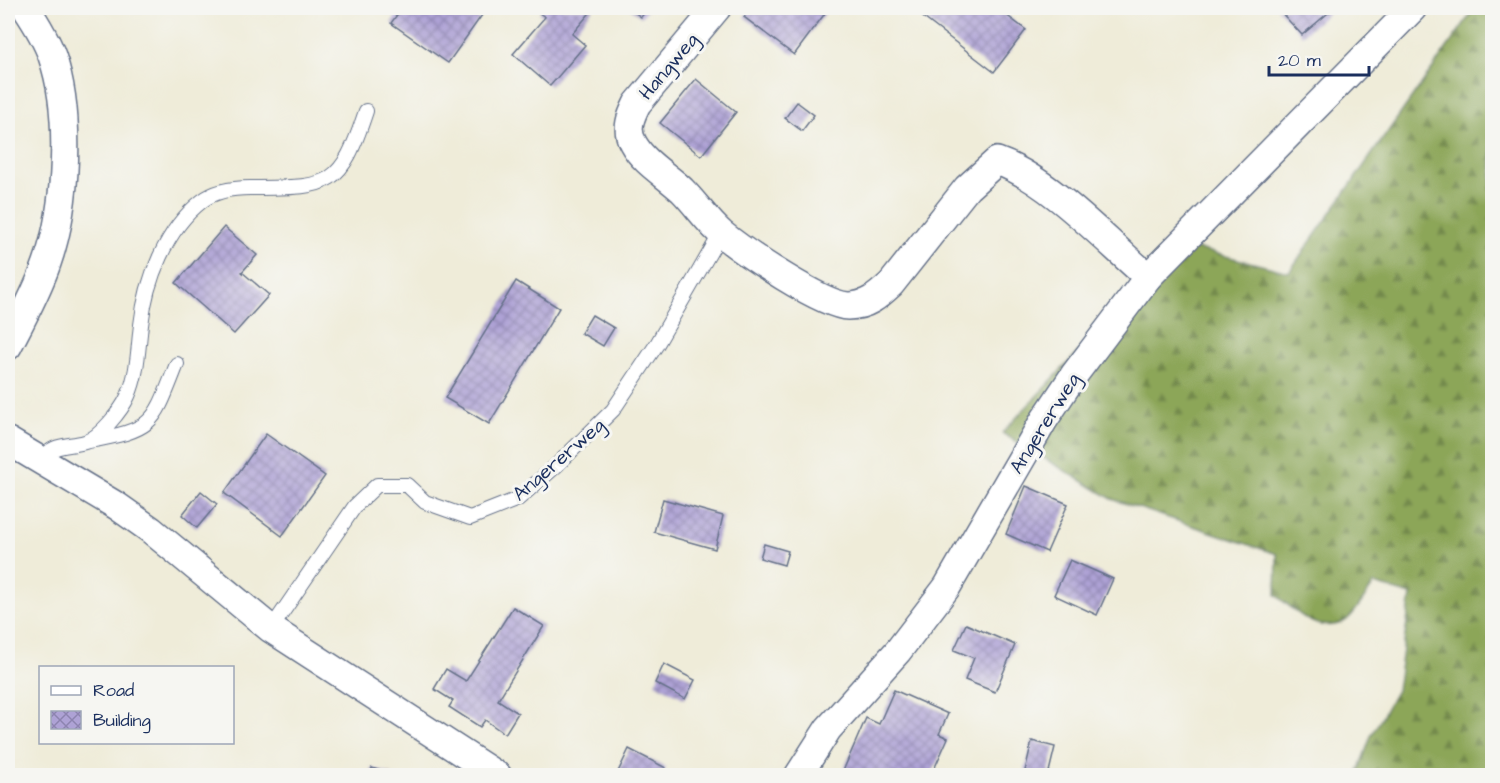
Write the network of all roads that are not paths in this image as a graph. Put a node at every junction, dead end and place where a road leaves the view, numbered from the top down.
1 (26, 8) edge
2 (717, 8) edge
3 (1413, 8) edge
4 (366, 111) dead end
5 (721, 233) junction
6 (1148, 277) junction
7 (8, 346) edge
8 (177, 364) dead end
9 (8, 441) edge
10 (87, 442) junction
11 (40, 460) junction
12 (271, 629) junction
13 (498, 776) edge
14 (798, 776) edge

1 - 7 street
2 - 5 street, Hangweg
3 - 6 street, Angererweg
4 - 10 lane
5 - 6 street
5 - 12 lane, Angererweg
6 - 14 street, Angererweg
8 - 10 lane
9 - 11 street
10 - 11 lane
11 - 12 street
12 - 13 street

